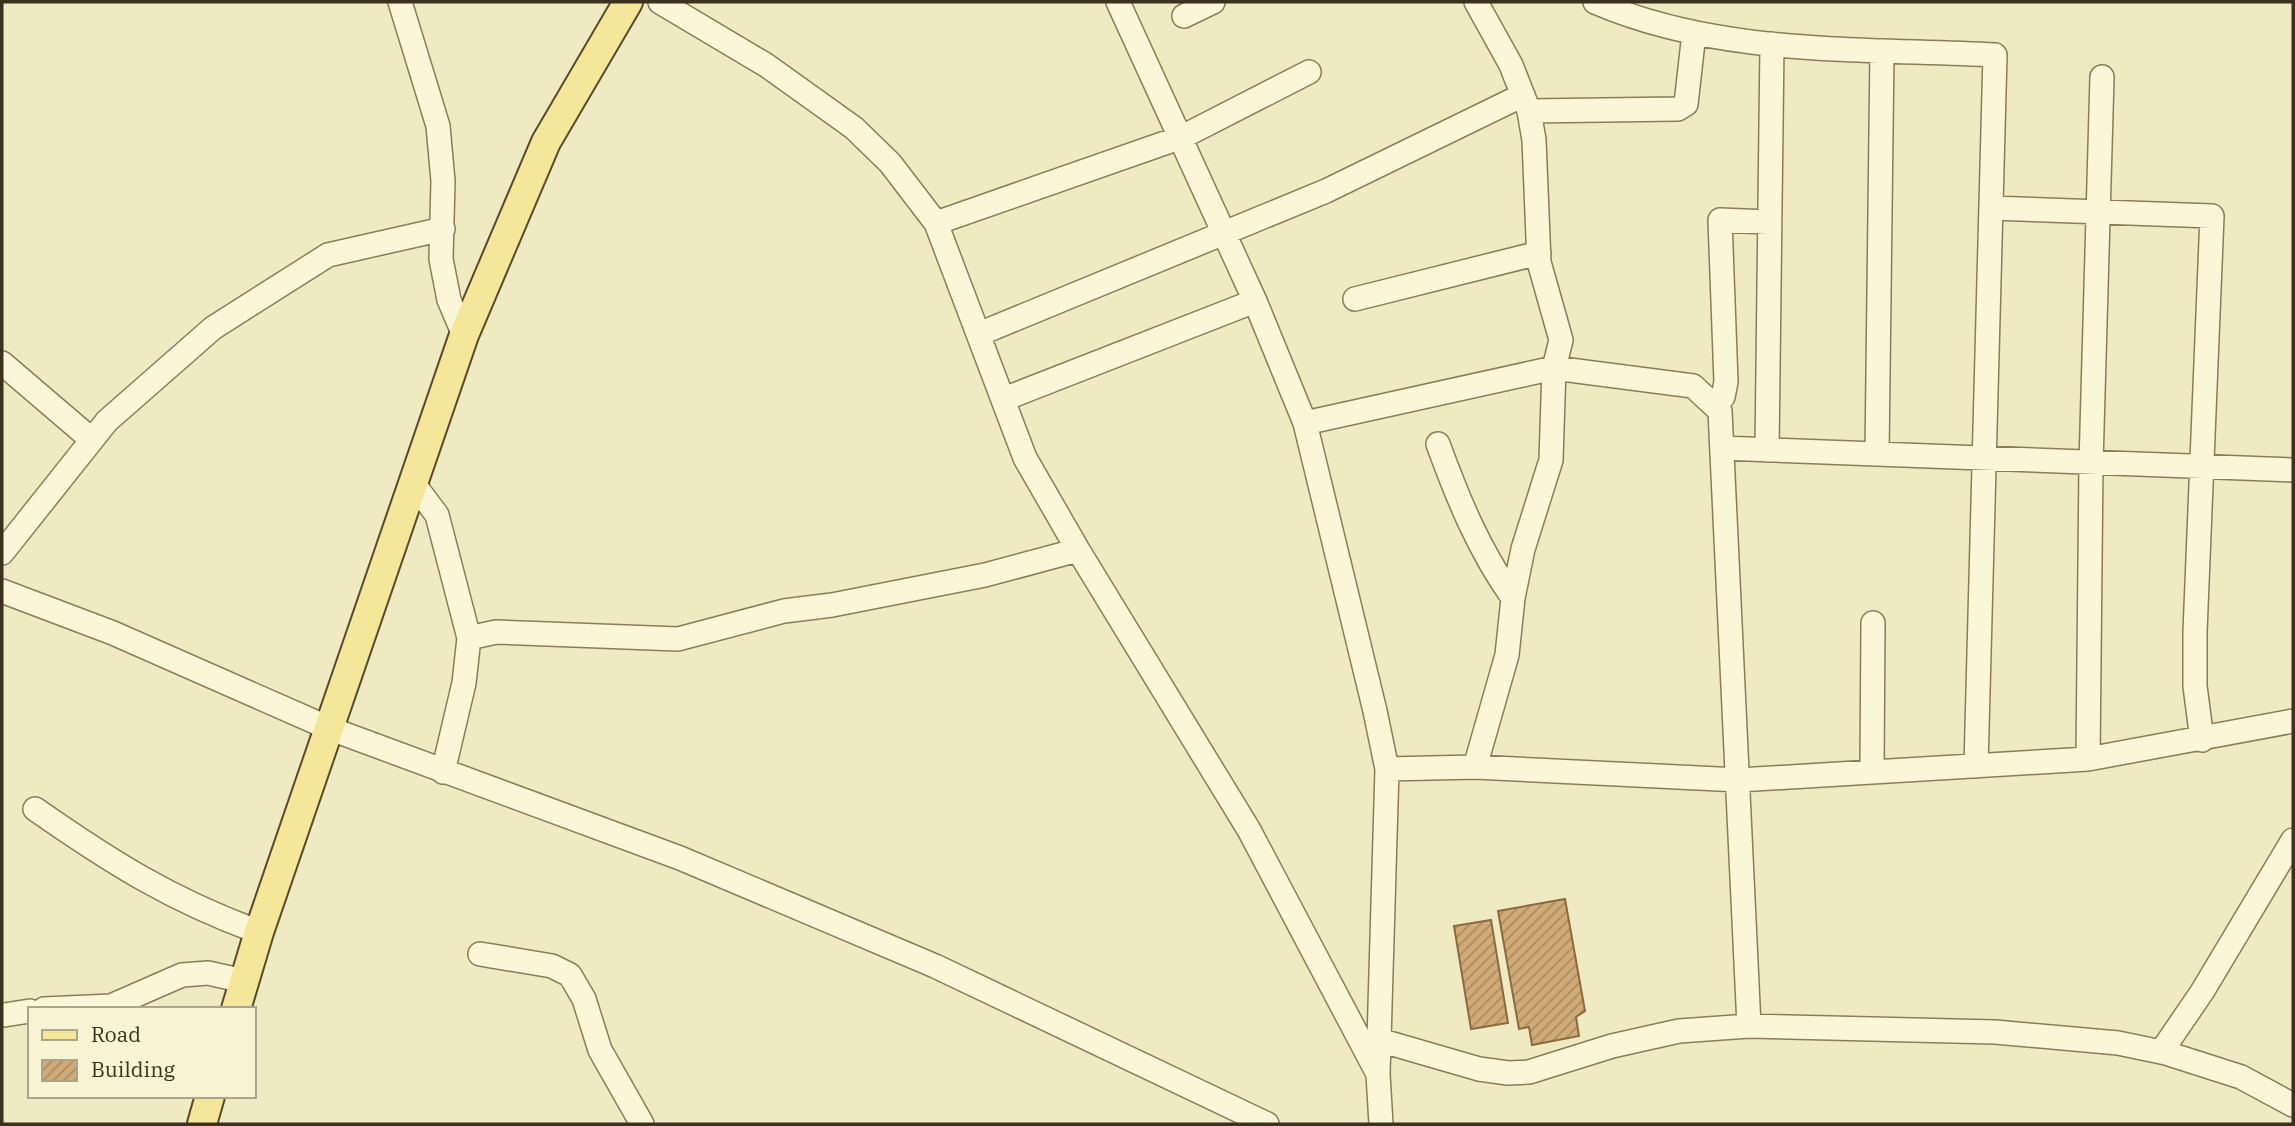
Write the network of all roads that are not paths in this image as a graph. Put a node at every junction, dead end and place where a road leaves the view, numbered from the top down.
1 (400, 2) edge
2 (628, 2) edge
3 (660, 2) edge
4 (1118, 2) edge
5 (1213, 2) edge
6 (1476, 2) edge
7 (1595, 2) edge
8 (1184, 16) dead end
9 (1694, 33) junction
10 (1772, 44) junction
11 (1882, 51) junction
12 (1309, 72) dead end
13 (2102, 77) dead end
14 (1526, 103) junction
15 (1182, 137) junction
16 (1991, 208) junction
17 (2099, 210) junction
18 (1769, 222) junction
19 (936, 223) junction
20 (443, 229) junction
21 (1225, 233) junction
22 (1539, 253) junction
23 (1355, 299) dead end
24 (1255, 301) junction
25 (979, 334) junction
26 (464, 335) junction
27 (2, 363) edge
28 (1554, 368) junction
29 (1004, 399) junction
30 (1715, 404) junction
31 (1305, 423) junction
32 (92, 440) junction
33 (1438, 444) dead end
34 (1722, 448) junction
35 (1767, 450) junction
36 (1877, 454) junction
37 (1985, 459) junction
38 (2091, 464) junction
39 (2200, 468) junction
40 (2293, 470) edge
41 (412, 482) junction
42 (1078, 550) junction
43 (2, 553) edge
44 (2, 591) edge
45 (1513, 598) junction
46 (1873, 623) dead end
47 (469, 638) junction
48 (2293, 721) edge
49 (331, 729) junction
50 (2202, 740) junction
51 (2088, 759) junction
52 (1976, 766) junction
53 (1475, 767) junction
54 (1387, 769) junction
55 (1872, 770) junction
56 (443, 772) junction
57 (1739, 780) junction
58 (35, 809) dead end
59 (2293, 840) edge
60 (259, 932) junction
61 (480, 954) dead end
62 (244, 981) junction
63 (89, 1007) edge
64 (237, 1007) edge
65 (28, 1011) edge
66 (4, 1015) dead end
67 (1749, 1026) junction
68 (1379, 1040) junction
69 (2161, 1052) junction
70 (1378, 1074) junction
71 (210, 1098) edge
72 (2293, 1105) edge
73 (202, 1124) edge
74 (642, 1124) edge
75 (1267, 1124) edge
76 (1381, 1124) edge

1 - 20 street
2 - 26 main road
3 - 19 street
4 - 15 street
5 - 8 street
6 - 14 street
7 - 9 street
9 - 10 street
9 - 14 street
10 - 11 street
10 - 18 street
11 - 16 street
11 - 36 street
12 - 15 street
13 - 17 street
14 - 21 street
14 - 22 street
15 - 19 street
15 - 21 street
16 - 17 street
16 - 37 street
17 - 38 street
17 - 39 street
18 - 30 street
18 - 35 street
19 - 25 street
20 - 26 street
20 - 32 street
21 - 24 street
21 - 25 street
22 - 23 street
22 - 28 street
24 - 29 street
24 - 31 street
25 - 29 street
26 - 41 main road
27 - 32 street
28 - 30 street
28 - 31 street
28 - 45 street
29 - 42 street
30 - 34 street
31 - 54 street
32 - 43 street
33 - 45 street
34 - 35 street
34 - 57 street
35 - 36 street
36 - 37 street
37 - 38 street
37 - 52 street
38 - 39 street
38 - 51 street
39 - 40 street
39 - 50 street
41 - 47 street
41 - 49 main road
42 - 47 street
42 - 70 street
44 - 49 street
45 - 53 street
46 - 55 street
47 - 56 street
48 - 50 street
49 - 56 street
49 - 60 main road
50 - 51 street
51 - 52 street
52 - 55 street
53 - 54 street
53 - 57 street
54 - 68 street
55 - 57 street
56 - 75 street
57 - 67 street
58 - 60 street
59 - 69 street
60 - 62 main road
61 - 74 street
62 - 63 street
62 - 64 main road
65 - 66 street
67 - 68 street
67 - 69 street
68 - 70 street
69 - 72 street
70 - 76 street
71 - 73 main road

